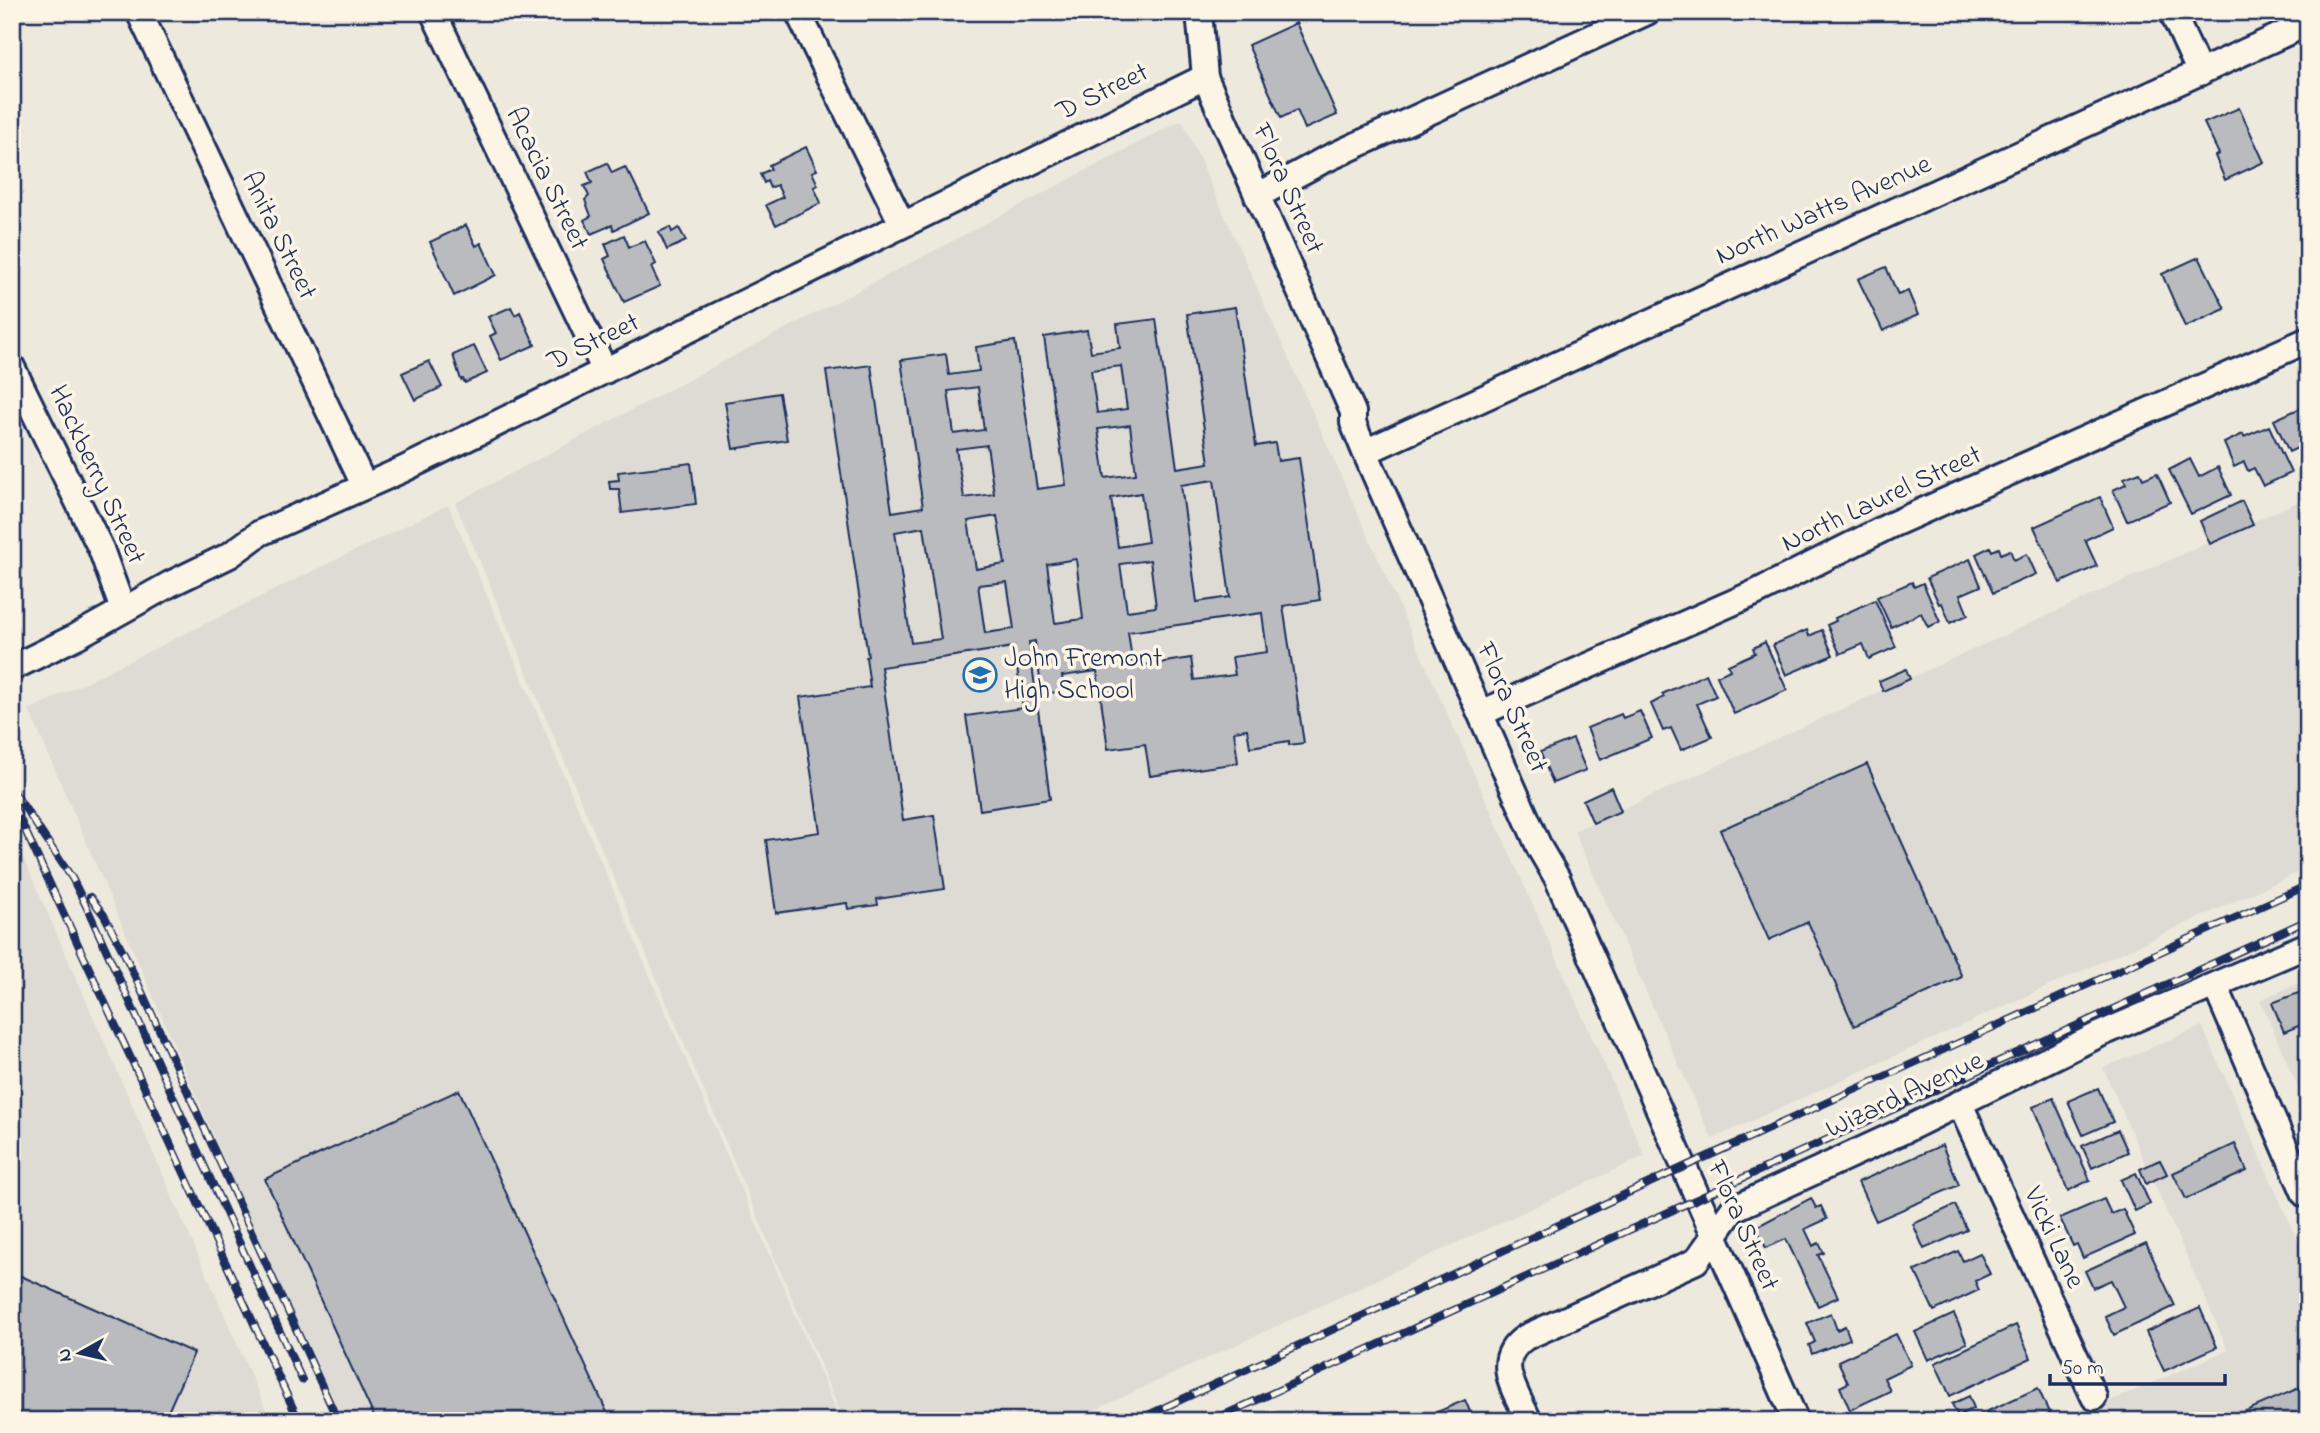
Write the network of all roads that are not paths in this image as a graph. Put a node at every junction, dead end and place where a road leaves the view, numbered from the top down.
1 (139, 12) edge
2 (433, 12) edge
3 (797, 12) edge
4 (1199, 12) edge
5 (1647, 12) edge
6 (2172, 12) edge
7 (2308, 23) edge
8 (2200, 73) junction
9 (1205, 77) junction
10 (1257, 196) junction
11 (902, 224) junction
12 (2308, 340) edge
13 (12, 367) edge
14 (604, 371) junction
15 (1365, 452) junction
16 (364, 485) junction
17 (123, 610) junction
18 (12, 668) edge
19 (1480, 713) junction
20 (2308, 945) edge
21 (2215, 985) junction
22 (1960, 1104) junction
23 (2305, 1194) dead end
24 (1715, 1235) junction
25 (2094, 1397) dead end
26 (1529, 1421) edge
27 (1796, 1421) edge

1 - 16 street, Anita Street
2 - 14 street, Acacia Street
3 - 11 street
4 - 9 street, Flora Street
5 - 10 street
6 - 8 street
7 - 8 street, North Watts Avenue
8 - 15 street, North Watts Avenue
9 - 10 street, Flora Street
9 - 11 street, D Street
10 - 15 street, Flora Street
11 - 14 street, D Street
12 - 19 street, North Laurel Street
13 - 17 street, Hackberry Street
14 - 16 street, D Street
15 - 19 street, Flora Street
16 - 17 street, D Street
17 - 18 street, D Street
19 - 24 street, Flora Street
20 - 21 street, Wizard Avenue
21 - 22 street, Wizard Avenue
21 - 23 street
22 - 24 street, Wizard Avenue
22 - 25 street, Vicki Lane
24 - 26 street, Wizard Avenue
24 - 27 street, Flora Street

